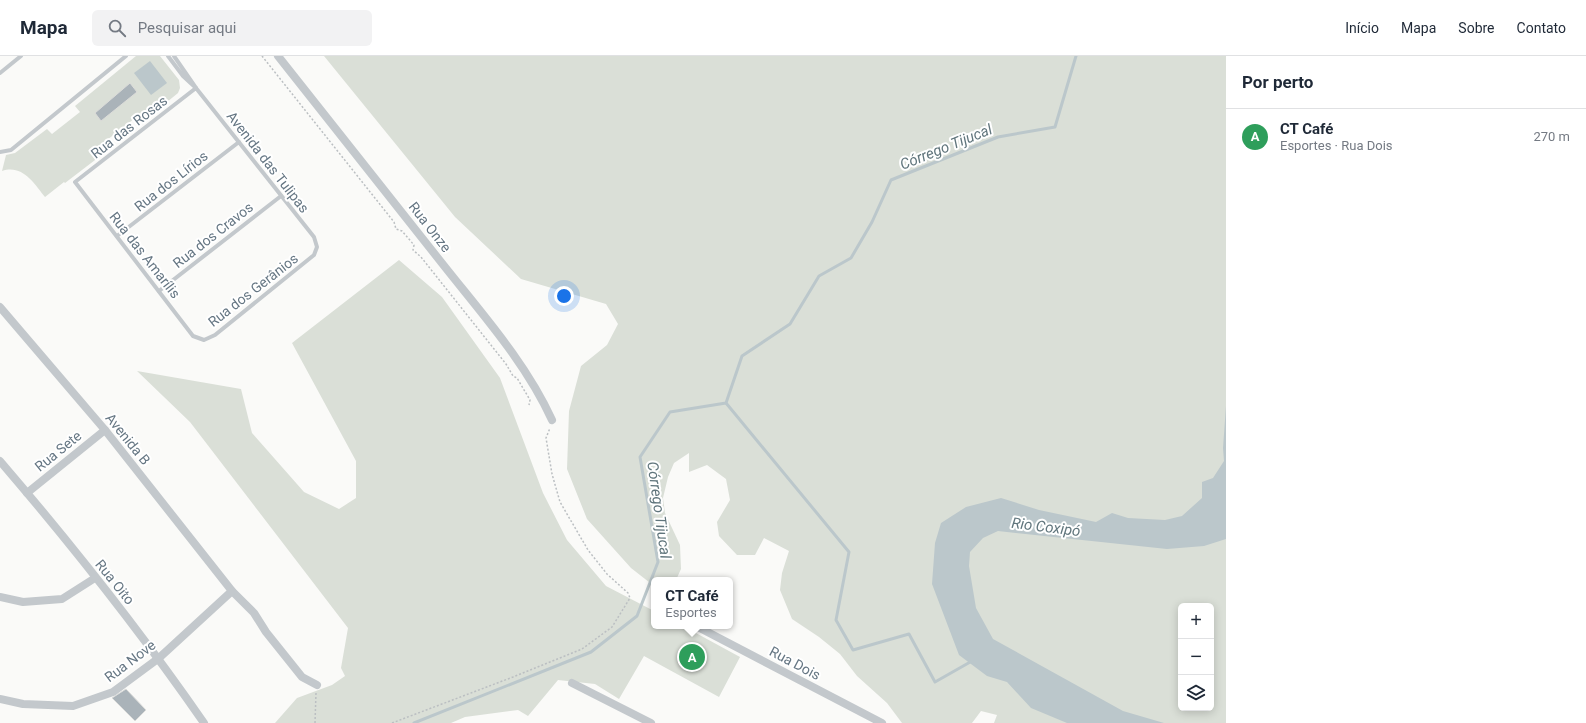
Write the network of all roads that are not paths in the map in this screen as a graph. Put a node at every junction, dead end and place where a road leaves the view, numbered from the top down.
1 (21, 56) edge
2 (126, 56) edge
3 (168, 56) edge
4 (174, 56) edge
5 (278, 56) edge
6 (0, 73) edge
7 (196, 88) junction
8 (239, 142) junction
9 (0, 152) edge
10 (75, 182) joint
11 (281, 196) junction
12 (117, 236) junction
13 (316, 251) joint
14 (159, 291) junction
15 (0, 307) edge
16 (199, 339) joint
17 (552, 420) road end
18 (105, 430) junction
19 (0, 461) edge
20 (27, 492) junction
21 (95, 578) junction
22 (232, 591) junction
23 (0, 597) edge
24 (702, 629) edge
25 (159, 658) junction
26 (572, 683) dead end
27 (316, 685) road end
28 (0, 699) edge
29 (204, 723) edge
30 (652, 723) edge
31 (882, 723) edge

1 - 6 lane
2 - 9 lane
3 - 7 lane, Avenida das Tulipas
4 - 7 lane, Avenida das Tulipas
5 - 17 street, Rua Onze
7 - 8 lane, Avenida das Tulipas
7 - 10 lane, Rua das Rosas
8 - 11 lane, Avenida das Tulipas
8 - 12 lane, Rua dos Lírios
10 - 12 lane, Rua das Amarílis
11 - 13 lane, Avenida das Tulipas
11 - 14 lane, Rua dos Cravos
12 - 14 lane, Rua das Amarílis
13 - 16 lane, Rua dos Gerânios
14 - 16 lane, Rua das Amarílis
15 - 18 street, Avenida B
18 - 20 street, Rua Sete
18 - 22 street, Avenida B
19 - 20 street, Rua Oito
20 - 21 street, Rua Oito
21 - 23 street
21 - 25 street, Rua Oito
22 - 25 street, Rua Nove
22 - 27 street, Avenida B
24 - 31 street, Rua Dois
25 - 28 street, Rua Nove
25 - 29 street, Rua Oito
26 - 30 street

